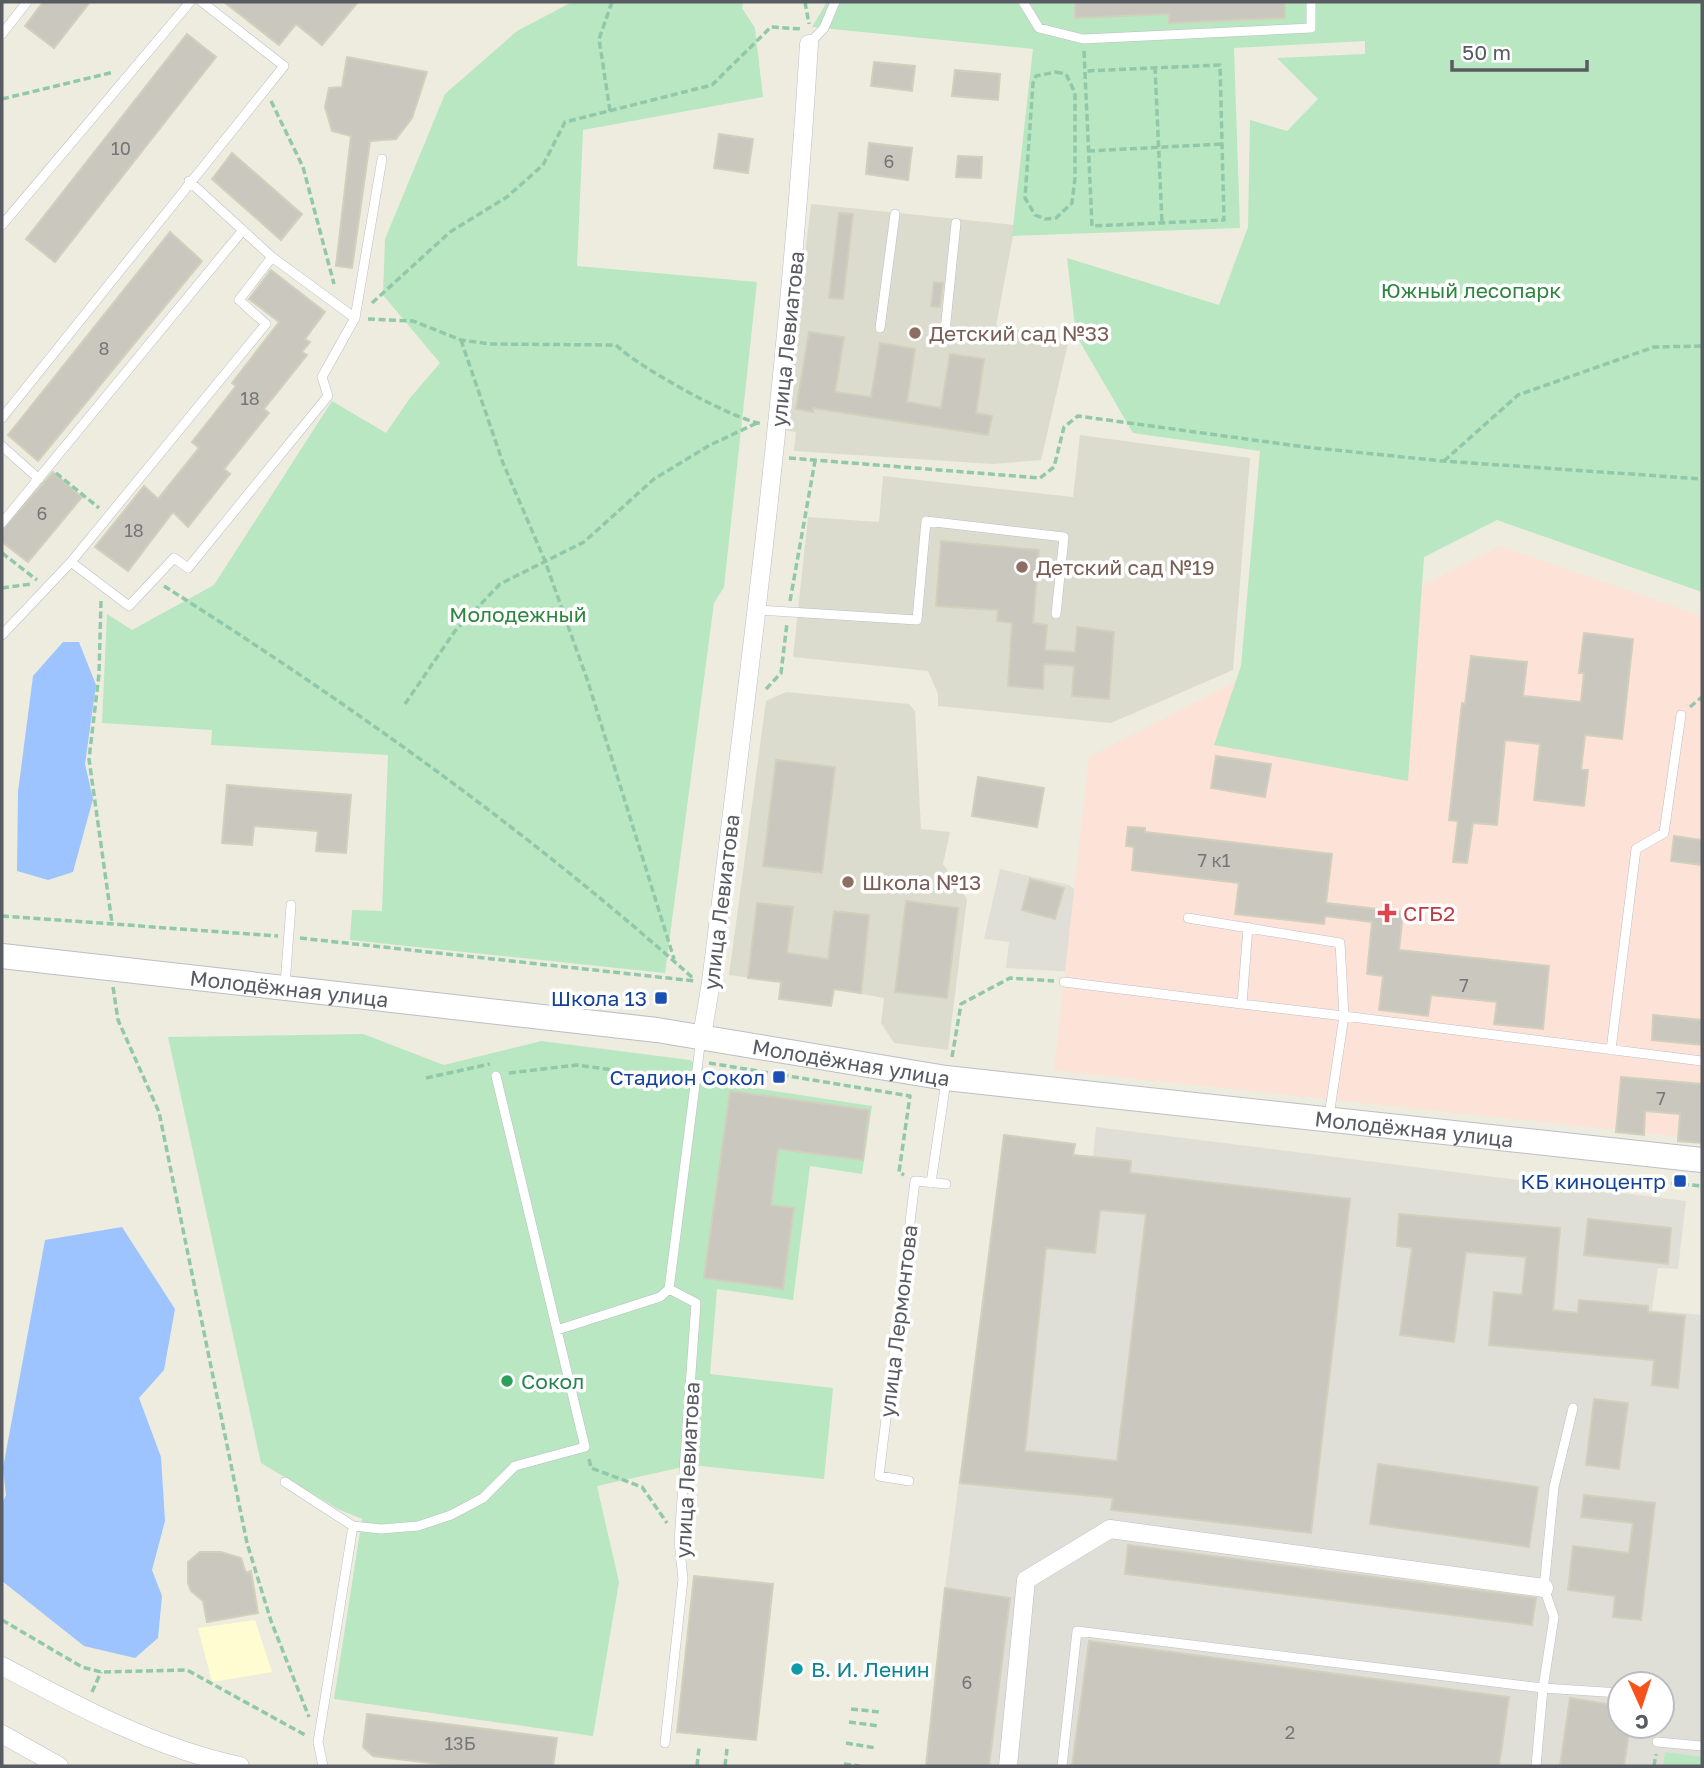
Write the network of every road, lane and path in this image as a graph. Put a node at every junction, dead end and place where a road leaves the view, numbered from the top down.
1 (27, 2) edge
2 (190, 2) edge
3 (202, 2) edge
4 (612, 2) edge
5 (835, 2) edge
6 (1023, 2) edge
7 (1311, 2) edge
8 (2, 34) edge
9 (810, 36) junction
10 (1083, 39) junction
11 (133, 67) junction
12 (1155, 67) junction
13 (1085, 71) junction
14 (265, 90) junction
15 (2, 99) edge
16 (610, 111) junction
17 (1222, 144) junction
18 (1158, 148) junction
19 (1088, 151) junction
20 (382, 159) dead end
21 (190, 181) junction
22 (895, 214) dead end
23 (1045, 219) joint
24 (956, 223) dead end
25 (1162, 223) junction
26 (2, 225) edge
27 (243, 230) junction
28 (272, 257) junction
29 (338, 291) dead end
30 (355, 318) junction
31 (880, 328) dead end
32 (461, 340) junction
33 (944, 341) dead end
34 (1702, 346) edge
35 (2, 418) edge
36 (757, 423) junction
37 (779, 426) junction
38 (2, 446) edge
39 (776, 457) junction
40 (815, 460) junction
41 (1443, 461) junction
42 (49, 468) junction
43 (40, 479) junction
44 (1702, 479) edge
45 (109, 516) junction
46 (2, 523) edge
47 (2, 553) edge
48 (545, 561) junction
49 (71, 562) junction
50 (153, 579) junction
51 (101, 585) junction
52 (2, 588) edge
53 (758, 610) junction
54 (789, 611) junction
55 (1056, 614) dead end
56 (2, 635) edge
57 (760, 695) dead end
58 (405, 704) dead end
59 (1681, 715) dead end
60 (291, 905) dead end
61 (2, 916) edge
62 (1188, 918) dead end
63 (112, 923) junction
64 (1248, 927) junction
65 (289, 937) junction
66 (2, 956) edge
67 (675, 962) junction
68 (695, 980) junction
69 (113, 982) dead end
70 (1064, 982) joint
71 (697, 986) dead end
72 (285, 987) junction
73 (1242, 1004) junction
74 (1344, 1016) junction
75 (702, 1037) junction
76 (1611, 1050) junction
77 (696, 1061) junction
78 (1702, 1061) edge
79 (949, 1071) junction
80 (496, 1076) junction
81 (426, 1078) dead end
82 (694, 1081) junction
83 (1328, 1121) junction
84 (1702, 1160) edge
85 (1640, 1180) dead end
86 (915, 1181) junction
87 (931, 1183) junction
88 (946, 1184) dead end
89 (1702, 1186) edge
90 (669, 1289) junction
91 (557, 1330) junction
92 (1573, 1408) dead end
93 (585, 1447) junction
94 (909, 1481) dead end
95 (285, 1482) dead end
96 (353, 1526) junction
97 (679, 1541) junction
98 (1544, 1588) junction
99 (2, 1620) edge
100 (2, 1666) edge
101 (101, 1672) junction
102 (1543, 1688) junction
103 (92, 1692) dead end
104 (1606, 1692) edge
105 (851, 1709) dead end
106 (880, 1712) dead end
107 (849, 1721) dead end
108 (878, 1726) dead end
109 (2, 1734) edge
110 (318, 1742) junction
111 (1657, 1742) dead end
112 (665, 1743) dead end
113 (846, 1743) dead end
114 (1702, 1746) edge
115 (699, 1747) dead end
116 (876, 1748) dead end
117 (727, 1749) dead end
118 (844, 1764) dead end
119 (59, 1766) edge
120 (240, 1766) edge
121 (323, 1766) edge
122 (697, 1766) edge
123 (725, 1766) edge
124 (860, 1766) edge
125 (1008, 1766) edge
126 (1062, 1766) edge
127 (1536, 1766) edge

1 - 8 lane
2 - 11 lane
3 - 14 lane
4 - 16 path
5 - 9 lane
6 - 10 lane
7 - 10 lane
9 - 16 path
9 - 37 street, улица Левиатова
10 - 13 path
11 - 15 path
11 - 26 lane
12 - 13 path
12 - 17 path
12 - 18 path
13 - 19 path
14 - 21 lane
14 - 29 path
16 - 30 path
17 - 18 path
17 - 25 path
18 - 19 path
18 - 25 path
19 - 25 path
20 - 30 lane
21 - 27 lane
21 - 35 lane
22 - 31 lane
23 - 23 path
24 - 33 lane
27 - 28 lane
27 - 42 lane
28 - 30 lane
28 - 45 lane
30 - 32 path
30 - 50 lane
32 - 36 path
32 - 48 path
34 - 41 path
36 - 37 path
36 - 48 path
37 - 39 street, улица Левиатова
38 - 43 lane
39 - 40 path
39 - 53 street, улица Левиатова
40 - 41 path
40 - 54 path
41 - 44 path
42 - 43 lane
42 - 45 path
43 - 46 lane
45 - 49 lane
47 - 52 path
48 - 58 path
48 - 67 path
49 - 51 lane
49 - 56 lane
50 - 51 lane
50 - 67 path
51 - 63 path
53 - 54 lane
53 - 75 street, улица Левиатова
54 - 55 lane
54 - 57 path
59 - 76 lane
60 - 65 lane
61 - 63 path
62 - 64 lane
63 - 65 path
64 - 73 lane
64 - 74 lane
65 - 68 path
65 - 72 lane
66 - 72 main road, Молодёжная улица
67 - 68 path
68 - 71 path
69 - 110 path
70 - 73 lane
70 - 79 path
72 - 75 main road, Молодёжная улица
73 - 74 lane
74 - 76 lane
74 - 83 lane
75 - 77 lane, улица Левиатова
75 - 79 main road, Молодёжная улица
76 - 78 lane
77 - 82 lane, улица Левиатова
77 - 86 path
79 - 83 main road, Молодёжная улица
79 - 87 lane
80 - 81 path
80 - 82 path
80 - 91 lane
82 - 90 lane, улица Левиатова
83 - 84 main road, Молодёжная улица
85 - 89 path
86 - 87 lane
86 - 94 lane, улица Лермонтова
87 - 88 lane
90 - 91 lane
90 - 97 lane, улица Левиатова
91 - 93 lane
92 - 98 lane
93 - 96 lane
93 - 97 path
95 - 96 lane
96 - 110 lane
97 - 112 lane, улица Левиатова
98 - 102 lane
98 - 125 street
99 - 101 path
100 - 120 street
101 - 103 path
101 - 110 path
102 - 104 lane
102 - 126 lane
102 - 127 lane
105 - 106 path
107 - 108 path
109 - 119 street
110 - 121 lane
111 - 114 lane
113 - 116 path
115 - 122 path
117 - 123 path
118 - 124 path

